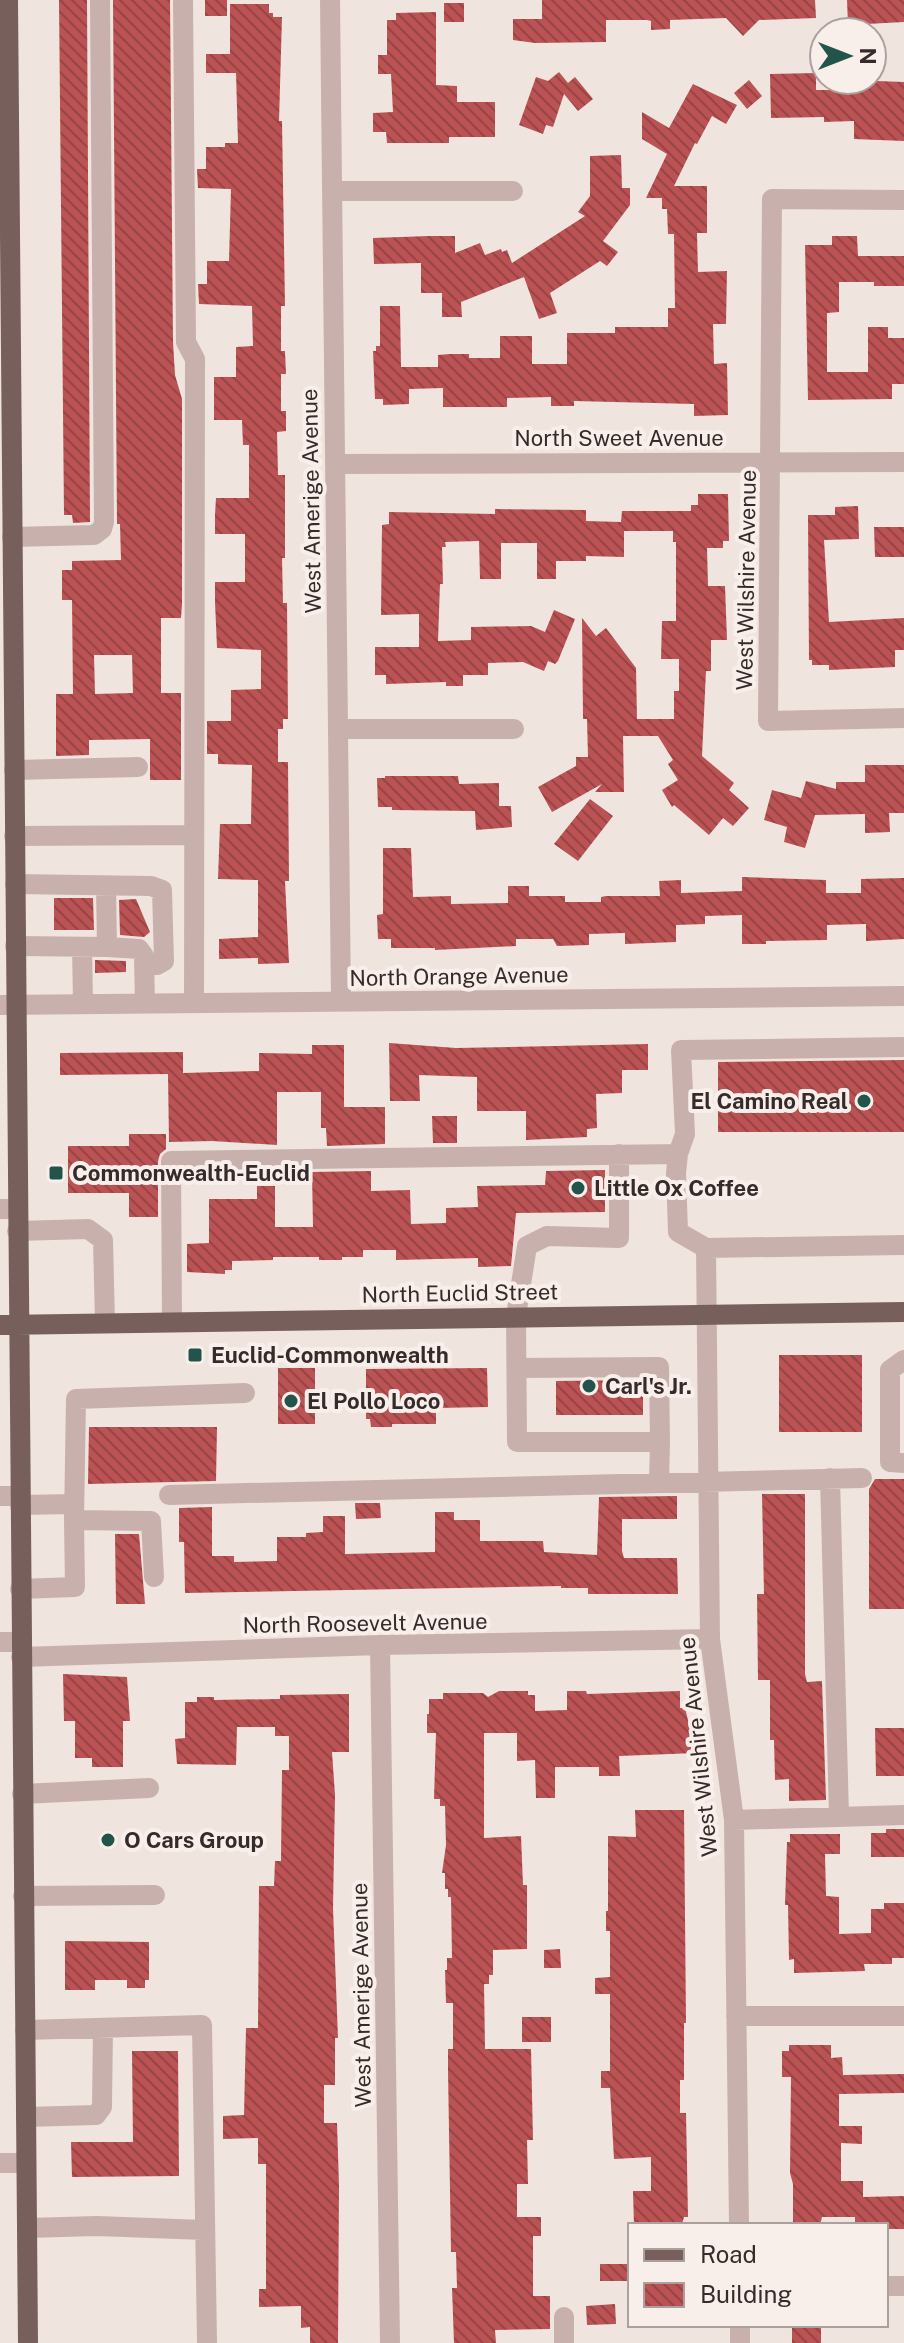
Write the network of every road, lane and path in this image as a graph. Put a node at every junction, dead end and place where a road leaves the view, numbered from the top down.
1 (8, 0) edge
2 (100, 0) edge
3 (183, 0) edge
4 (330, 0) edge
5 (4, 55) edge
6 (332, 191) junction
7 (513, 191) dead end
8 (904, 200) edge
9 (5, 391) edge
10 (772, 461) junction
11 (904, 462) edge
12 (335, 464) junction
13 (12, 537) junction
14 (904, 718) edge
15 (338, 729) junction
16 (514, 729) dead end
17 (138, 767) dead end
18 (14, 770) junction
19 (194, 835) junction
20 (14, 836) junction
21 (15, 884) junction
22 (106, 886) junction
23 (15, 946) junction
24 (82, 947) junction
25 (107, 947) junction
26 (144, 965) junction
27 (904, 996) edge
28 (341, 1002) junction
29 (194, 1003) junction
30 (83, 1004) junction
31 (145, 1004) junction
32 (8, 1005) edge
33 (904, 1047) edge
34 (8, 1124) edge
35 (619, 1154) junction
36 (678, 1154) junction
37 (8, 1209) edge
38 (17, 1231) junction
39 (904, 1245) edge
40 (706, 1248) junction
41 (904, 1312) edge
42 (708, 1313) junction
43 (516, 1316) junction
44 (172, 1322) junction
45 (105, 1323) junction
46 (9, 1324) edge
47 (904, 1360) edge
48 (517, 1368) junction
49 (245, 1393) dead end
50 (660, 1442) junction
51 (904, 1463) edge
52 (830, 1478) junction
53 (862, 1478) dead end
54 (708, 1482) junction
55 (659, 1483) junction
56 (169, 1495) dead end
57 (13, 1499) edge
58 (74, 1512) junction
59 (154, 1577) dead end
60 (20, 1589) junction
61 (710, 1639) junction
62 (0, 1642) edge
63 (380, 1645) junction
64 (21, 1650) junction
65 (149, 1788) dead end
66 (22, 1794) junction
67 (904, 1815) edge
68 (839, 1816) junction
69 (734, 1820) junction
70 (155, 1895) dead end
71 (23, 1896) junction
72 (736, 2016) junction
73 (904, 2016) edge
74 (103, 2028) junction
75 (25, 2030) junction
76 (26, 2117) junction
77 (0, 2163) edge
78 (26, 2163) junction
79 (739, 2223) edge
80 (27, 2228) junction
81 (204, 2230) junction
82 (564, 2317) dead end
83 (28, 2343) edge
84 (207, 2343) edge
85 (390, 2343) edge
86 (564, 2343) edge

1 - 5 main road
2 - 13 street
3 - 19 street
4 - 6 street, West Amerige Avenue
5 - 9 main road
6 - 7 street
6 - 12 street, West Amerige Avenue
8 - 10 street, West Wilshire Avenue
9 - 13 main road
10 - 11 street, North Sweet Avenue
10 - 12 street, North Sweet Avenue
10 - 14 street, West Wilshire Avenue
12 - 15 street, West Amerige Avenue
13 - 18 main road
15 - 16 street
15 - 28 street, West Amerige Avenue
17 - 18 street
18 - 20 main road
19 - 20 street
19 - 29 street
20 - 21 main road
21 - 22 street
21 - 23 main road
22 - 25 street
22 - 26 street
23 - 24 street
23 - 32 main road
24 - 25 street
24 - 30 street
25 - 26 street
26 - 31 street
27 - 28 street, North Orange Avenue
28 - 29 street, North Orange Avenue
29 - 31 street, North Orange Avenue
30 - 31 street, North Orange Avenue
30 - 32 street, North Orange Avenue
32 - 34 main road
33 - 36 street
34 - 37 main road
35 - 36 street
35 - 43 street
35 - 44 street
36 - 40 street
37 - 38 main road
38 - 45 street
38 - 46 main road
39 - 40 street
40 - 42 street, West Wilshire Avenue
41 - 42 main road, North Euclid Street
42 - 43 main road, North Euclid Street
42 - 54 street, West Wilshire Avenue
43 - 44 main road, North Euclid Street
43 - 48 street
44 - 45 main road, North Euclid Street
45 - 46 main road, North Euclid Street
46 - 57 main road
47 - 51 street
48 - 50 street
48 - 50 street
49 - 58 street
50 - 55 street
52 - 53 street
52 - 54 street
52 - 68 street
54 - 55 street
54 - 61 street, West Wilshire Avenue
55 - 56 street
57 - 58 street
57 - 60 main road
58 - 59 street
58 - 60 street
60 - 64 main road
61 - 63 street, North Roosevelt Avenue
61 - 69 street, West Wilshire Avenue
62 - 64 street, North Roosevelt Avenue
63 - 64 street, North Roosevelt Avenue
63 - 85 street, West Amerige Avenue
64 - 66 main road
65 - 66 street
66 - 71 main road
67 - 68 street
68 - 69 street
69 - 72 street, West Wilshire Avenue
70 - 71 street
71 - 75 main road
72 - 73 street
72 - 79 street, West Wilshire Avenue
74 - 75 street
74 - 76 street
74 - 81 street
75 - 76 main road
76 - 78 main road
77 - 78 street
78 - 80 main road
80 - 81 street
80 - 83 main road
81 - 84 street
82 - 86 street

